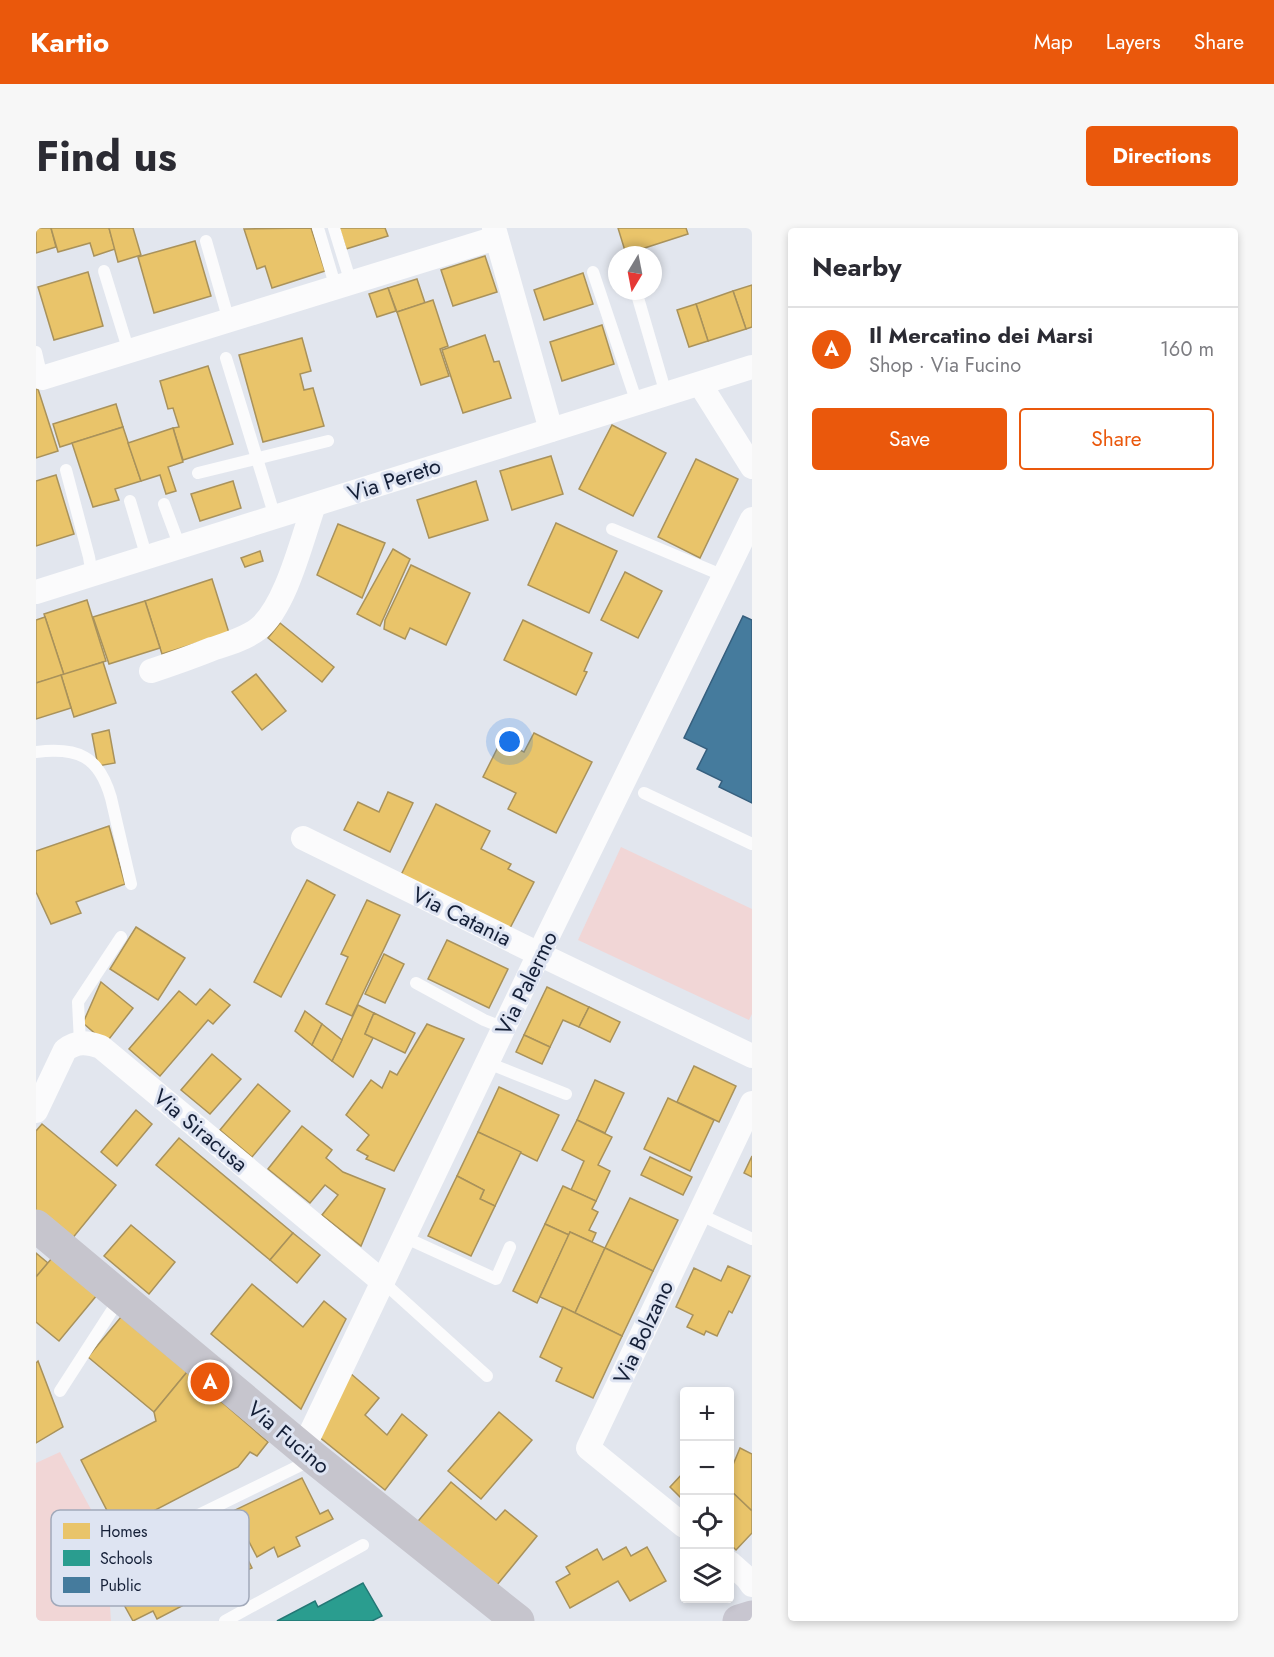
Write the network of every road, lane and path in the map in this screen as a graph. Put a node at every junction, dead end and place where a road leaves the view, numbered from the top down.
1 (318, 228) edge
2 (334, 228) edge
3 (495, 233) edge
4 (206, 241) dead end
5 (104, 272) dead end
6 (593, 272) dead end
7 (343, 286) junction
8 (639, 300) edge
9 (230, 321) junction
10 (36, 352) edge
11 (129, 352) junction
12 (226, 358) dead end
13 (752, 367) edge
14 (42, 378) joint
15 (700, 384) junction
16 (666, 394) junction
17 (637, 403) junction
18 (551, 430) junction
19 (328, 441) dead end
20 (257, 458) junction
21 (752, 467) edge
22 (66, 470) dead end
23 (198, 473) dead end
24 (130, 501) dead end
25 (164, 504) dead end
26 (314, 505) junction
27 (275, 517) junction
28 (752, 519) edge
29 (612, 530) dead end
30 (180, 547) junction
31 (147, 558) junction
32 (92, 575) junction
33 (724, 576) junction
34 (36, 592) edge
35 (151, 671) dead end
36 (36, 752) edge
37 (644, 793) dead end
38 (303, 838) dead end
39 (752, 844) edge
40 (130, 884) dead end
41 (121, 937) dead end
42 (539, 954) junction
43 (416, 983) dead end
44 (504, 1028) junction
45 (80, 1043) junction
46 (752, 1056) edge
47 (488, 1063) junction
48 (566, 1094) dead end
49 (752, 1103) edge
50 (36, 1111) edge
51 (699, 1214) junction
52 (36, 1226) edge
53 (404, 1237) junction
54 (752, 1239) edge
55 (510, 1247) dead end
56 (383, 1282) junction
57 (121, 1297) junction
58 (487, 1376) dead end
59 (60, 1391) dead end
60 (309, 1454) junction
61 (205, 1510) edge
62 (680, 1524) edge
63 (363, 1545) dead end
64 (734, 1567) edge
65 (752, 1585) edge
66 (752, 1617) edge
67 (225, 1621) edge
68 (518, 1621) edge
69 (740, 1621) edge

1 - 7 lane
2 - 7 lane
3 - 7 street
3 - 18 street
4 - 9 lane
5 - 11 lane
6 - 17 lane
7 - 9 street
8 - 16 lane
9 - 11 street
10 - 14 lane
11 - 14 street
12 - 20 lane
13 - 15 street, Via Pereto
15 - 16 street, Via Pereto
15 - 21 street
16 - 17 street, Via Pereto
17 - 18 street, Via Pereto
18 - 26 street, Via Pereto
19 - 20 lane
20 - 23 lane
20 - 27 lane
22 - 32 lane
24 - 31 lane
25 - 30 lane
26 - 27 street, Via Pereto
26 - 35 street
27 - 30 street, Via Pereto
28 - 33 street, Via Palermo
29 - 33 lane
30 - 31 street, Via Pereto
31 - 32 street, Via Pereto
32 - 34 street, Via Pereto
33 - 42 street, Via Palermo
36 - 40 lane
37 - 39 lane
38 - 42 street, Via Catania
41 - 45 lane
42 - 44 street, Via Palermo
42 - 46 street, Via Catania
43 - 44 lane
44 - 47 street, Via Palermo
45 - 50 street
45 - 56 street, Via Siracusa
47 - 48 lane
47 - 53 street, Via Palermo
49 - 51 street, Via Bolzano
51 - 54 lane
51 - 62 street, Via Bolzano
52 - 57 main road, Via Fucino
53 - 55 lane
53 - 56 street, Via Palermo
56 - 58 lane
56 - 60 street, Via Palermo
57 - 59 lane
57 - 60 main road, Via Fucino
60 - 61 lane
60 - 68 main road, Via Fucino
63 - 67 lane
64 - 65 street
66 - 69 main road

